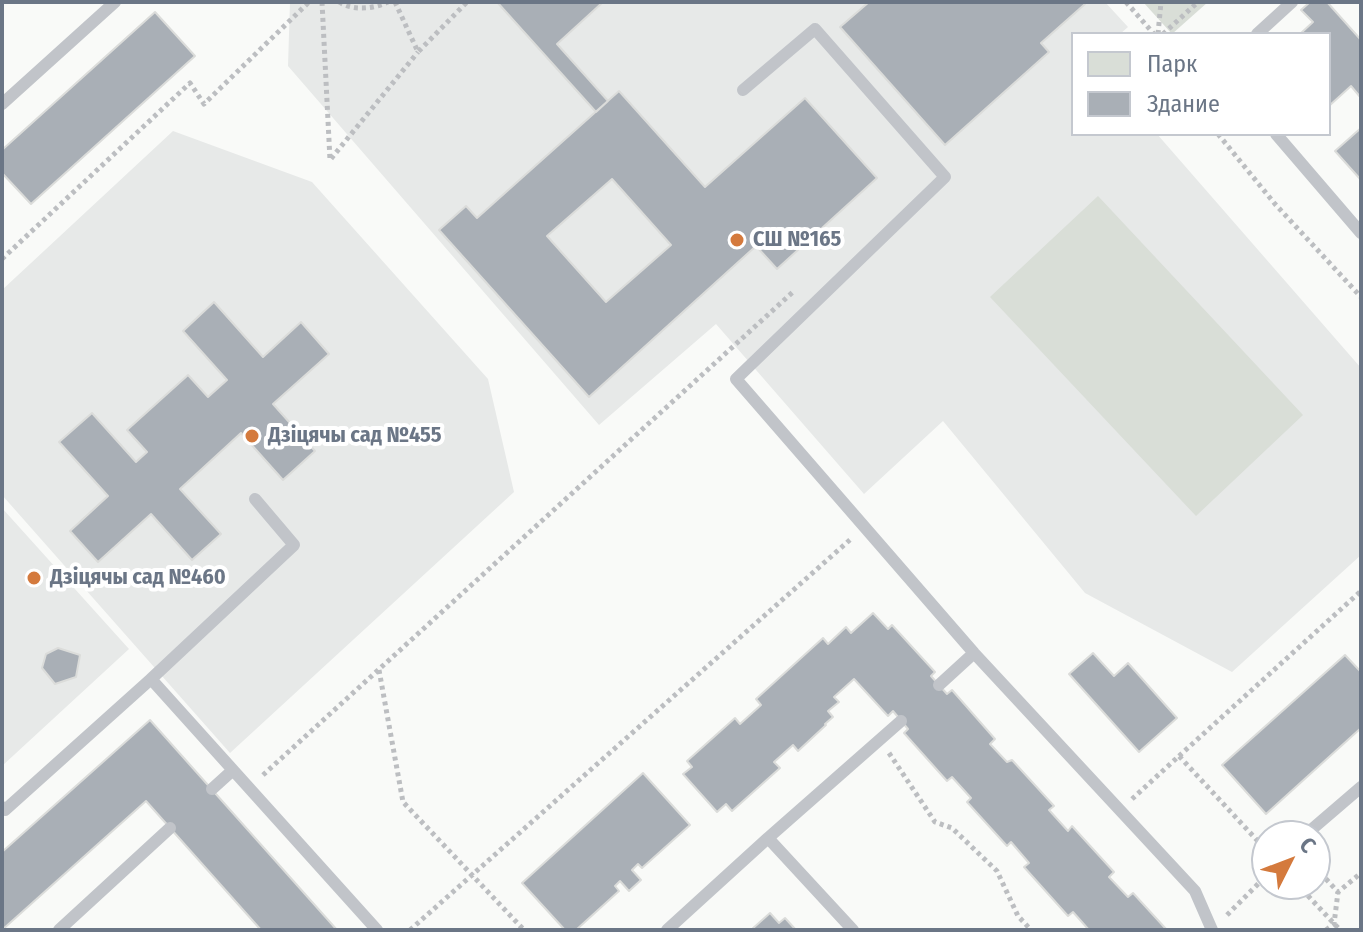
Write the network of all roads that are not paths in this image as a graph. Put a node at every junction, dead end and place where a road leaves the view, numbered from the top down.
1 (115, 2) edge
2 (1292, 2) edge
3 (1259, 32) edge
4 (743, 90) dead end
5 (2, 104) edge
6 (1278, 136) edge
7 (1361, 233) edge
8 (255, 499) dead end
9 (974, 653) junction
10 (151, 679) junction
11 (939, 685) dead end
12 (901, 721) dead end
13 (233, 770) junction
14 (1361, 787) edge
15 (212, 789) dead end
16 (2, 807) edge
17 (1323, 820) edge
18 (170, 828) dead end
19 (768, 838) junction
20 (59, 930) edge
21 (377, 930) edge
22 (667, 930) edge
23 (853, 930) edge
24 (1212, 930) edge

1 - 5 lane
2 - 3 lane
4 - 9 lane
6 - 7 lane
8 - 10 lane
9 - 11 lane
9 - 24 lane
10 - 13 lane
10 - 16 lane
12 - 19 lane
13 - 15 lane
13 - 21 lane
14 - 17 lane
18 - 20 lane
19 - 22 lane
19 - 23 lane

